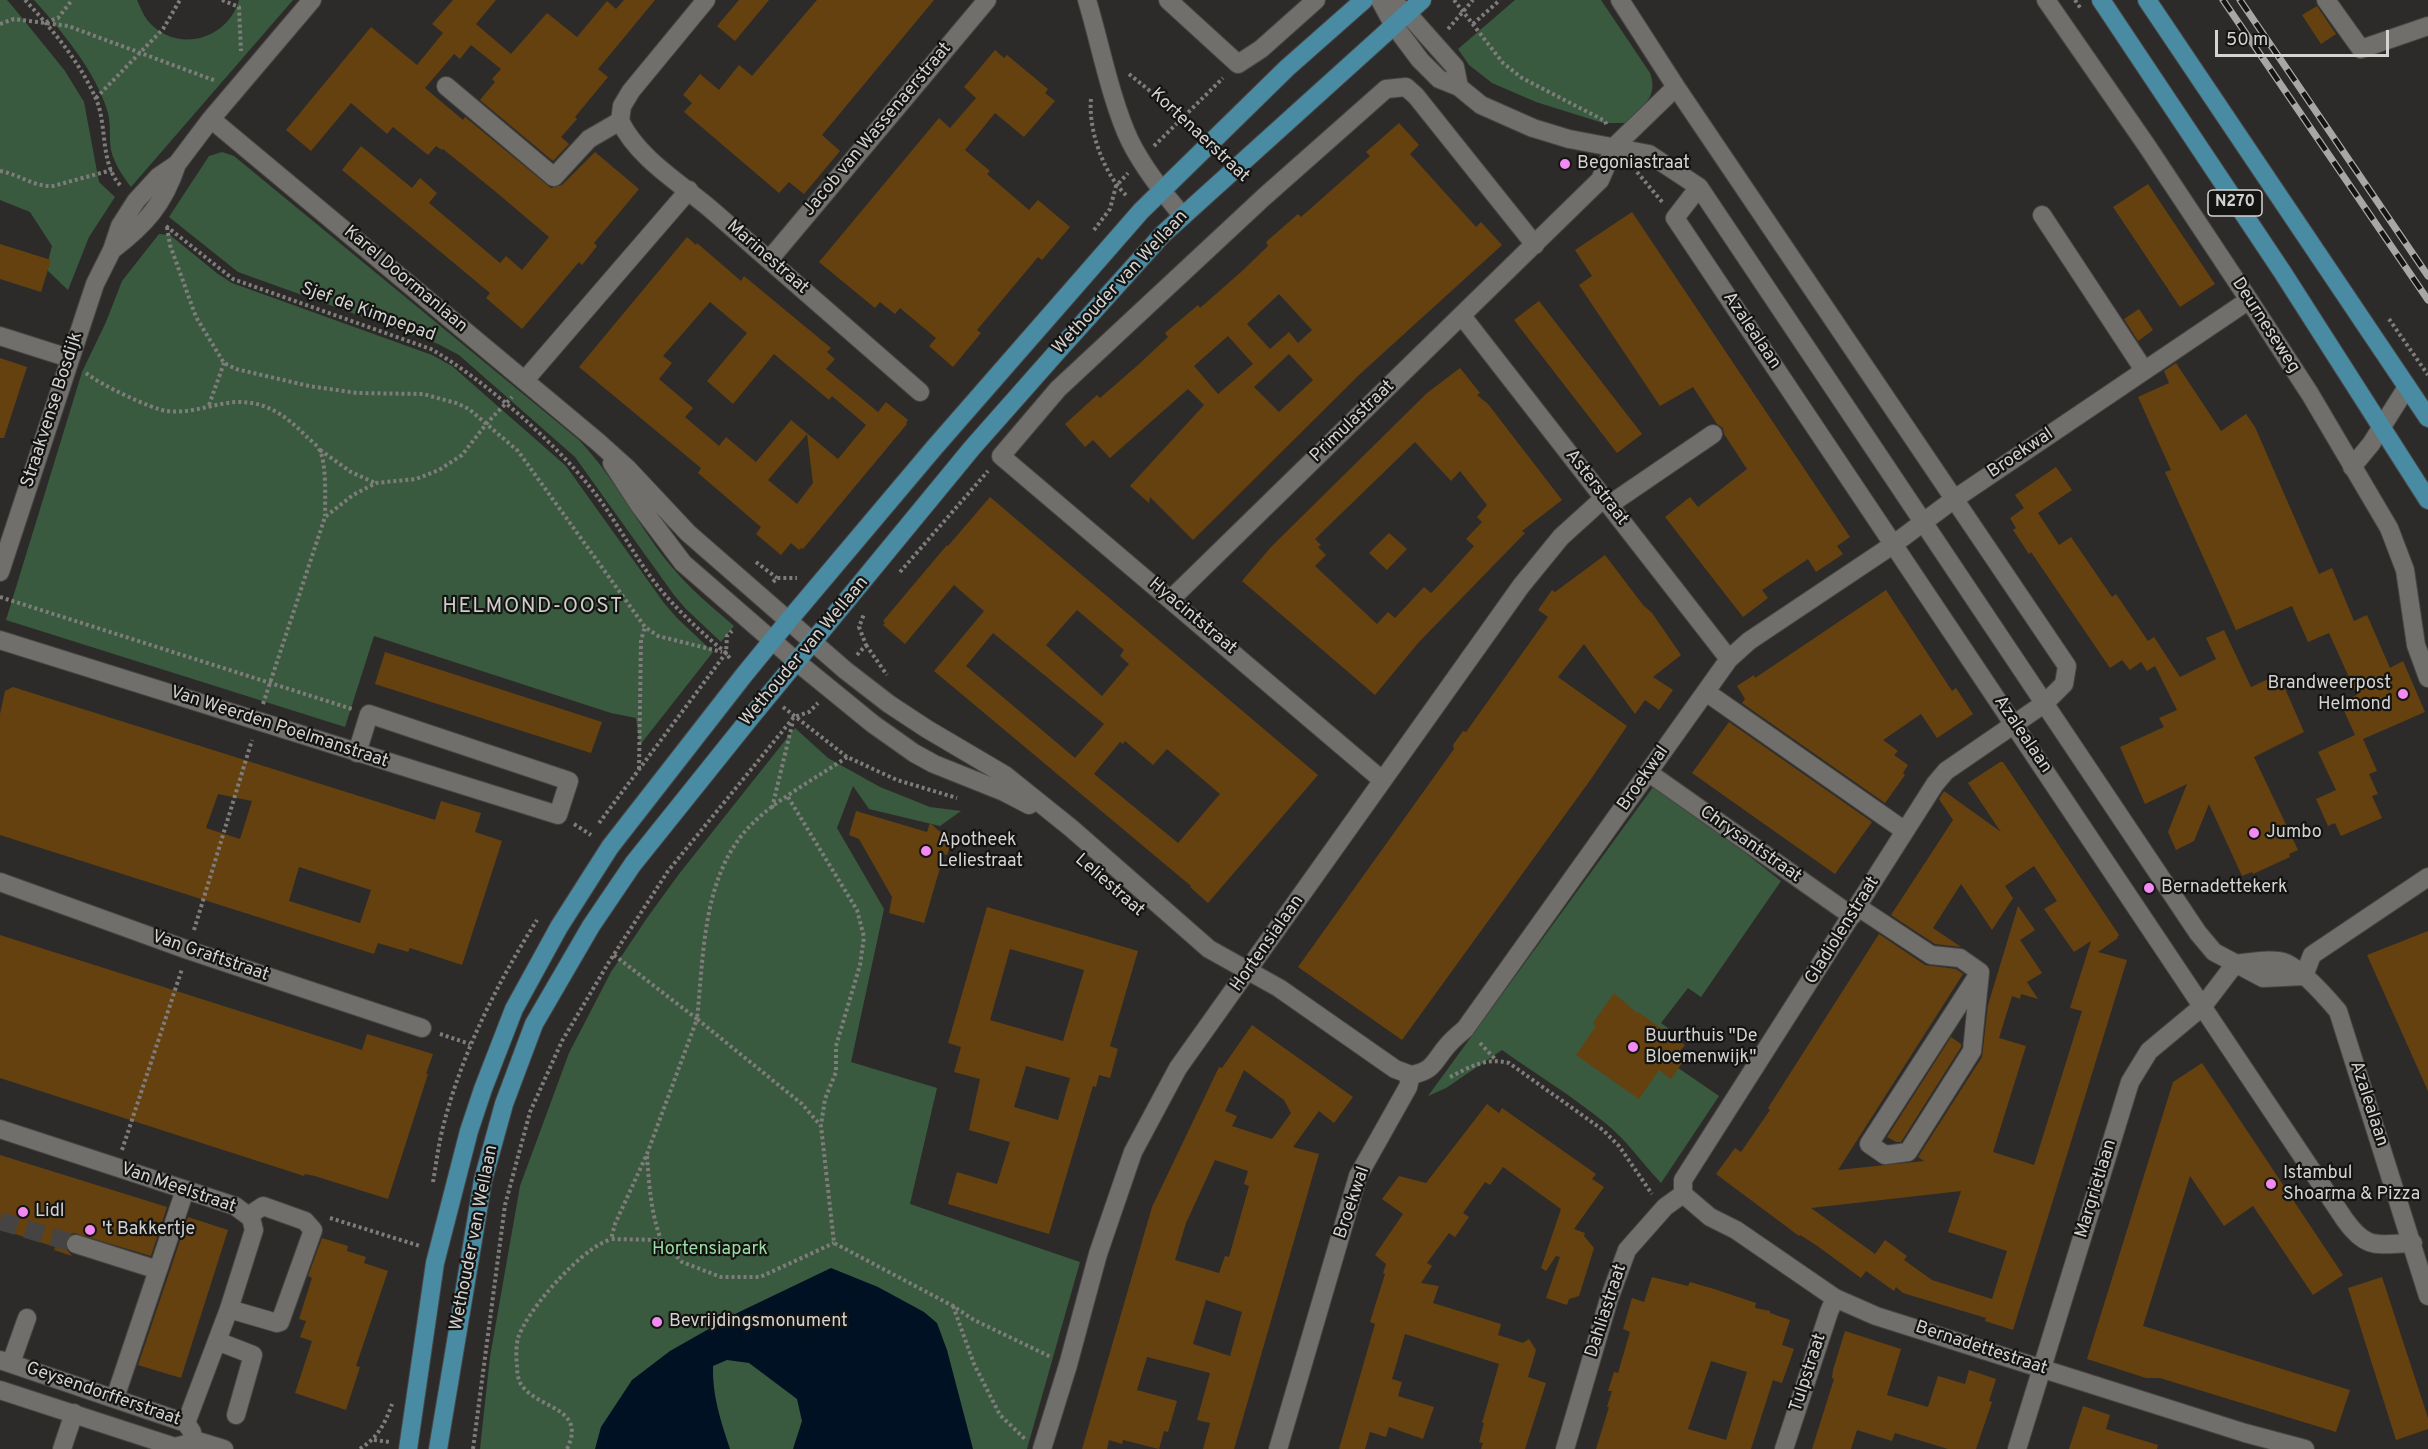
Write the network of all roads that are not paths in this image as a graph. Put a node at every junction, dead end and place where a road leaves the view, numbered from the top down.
1 (312, 0) edge
2 (706, 0) edge
3 (987, 0) edge
4 (1087, 0) edge
5 (1167, 0) edge
6 (1316, 0) edge
7 (1364, 0) edge
8 (1380, 0) edge
9 (1389, 0) edge
10 (1422, 0) edge
11 (1620, 0) edge
12 (2046, 0) edge
13 (2101, 0) edge
14 (2147, 0) edge
15 (2326, 0) edge
16 (1400, 18) junction
17 (2428, 26) edge
18 (446, 86) dead end
19 (1676, 87) junction
20 (211, 119) junction
21 (621, 121) junction
22 (1615, 146) junction
23 (177, 164) junction
24 (1699, 187) junction
25 (688, 190) junction
26 (1161, 191) junction
27 (2042, 215) dead end
28 (1183, 216) junction
29 (1535, 245) junction
30 (112, 250) junction
31 (769, 260) junction
32 (2249, 300) junction
33 (1462, 316) junction
34 (0, 336) edge
35 (69, 358) junction
36 (2144, 370) junction
37 (525, 380) junction
38 (2407, 387) junction
39 (920, 392) dead end
40 (2428, 418) edge
41 (2382, 428) junction
42 (1713, 434) dead end
43 (598, 442) junction
44 (1001, 456) joint
45 (2352, 467) junction
46 (1953, 500) junction
47 (2428, 500) edge
48 (1606, 502) junction
49 (1925, 522) junction
50 (1894, 544) junction
51 (0, 571) edge
52 (1171, 599) junction
53 (789, 620) junction
54 (0, 640) edge
55 (772, 641) junction
56 (814, 642) junction
57 (1730, 659) junction
58 (797, 662) junction
59 (2428, 678) edge
60 (1706, 692) junction
61 (2045, 703) junction
62 (2014, 723) junction
63 (357, 753) junction
64 (1649, 773) junction
65 (1382, 780) junction
66 (1071, 828) junction
67 (1905, 831) junction
68 (2428, 877) edge
69 (0, 882) edge
70 (1855, 912) junction
71 (2235, 964) junction
72 (1248, 971) junction
73 (1980, 972) junction
74 (2304, 976) junction
75 (2203, 1006) junction
76 (422, 1028) road end
77 (1411, 1075) junction
78 (0, 1129) edge
79 (185, 1190) junction
80 (1683, 1194) junction
81 (248, 1216) junction
82 (2413, 1243) junction
83 (76, 1245) tunnel mouth
84 (158, 1270) junction
85 (2428, 1296) edge
86 (1835, 1298) junction
87 (229, 1309) junction
88 (27, 1318) dead end
89 (217, 1341) junction
90 (5, 1362) edge
91 (2042, 1369) junction
92 (0, 1390) edge
93 (115, 1398) junction
94 (74, 1413) junction
95 (236, 1415) dead end
96 (186, 1423) junction
97 (198, 1441) junction
98 (2242, 1441) edge
99 (1035, 1446) edge
100 (62, 1449) edge
101 (224, 1449) edge
102 (408, 1449) edge
103 (438, 1449) edge
104 (1278, 1449) edge
105 (1564, 1449) edge
106 (1784, 1449) edge
107 (2017, 1449) edge
108 (2305, 1449) edge

1 - 20 street
2 - 21 street
3 - 31 street, Jacob van Wassenaerstraat
4 - 26 street
5 - 6 street
7 - 26 main road, Wethouder van Wellaan
8 - 16 street, Azalealaan
9 - 16 street, Azalealaan
10 - 16 main road, Wethouder van Wellaan
11 - 19 street, Azalealaan
12 - 32 street, Deurneseweg
13 - 41 main road, N270
14 - 38 main road, N270
15 - 17 street
16 - 22 street, Azalealaan
16 - 28 main road, Wethouder van Wellaan
18 - 21 street
19 - 22 street
19 - 46 street, Azalealaan
20 - 23 street, Straakvense Bosdijk
20 - 37 street, Karel Doormanlaan
21 - 25 street, Marinestraat
22 - 24 street, Azalealaan
22 - 29 street, Primulastraat
23 - 30 street, Straakvense Bosdijk
23 - 30 street, Straakvense Bosdijk
24 - 49 street, Azalealaan
24 - 50 street, Azalealaan
25 - 31 street, Marinestraat
25 - 37 street
26 - 28 street
26 - 53 main road, Wethouder van Wellaan
27 - 36 street
28 - 56 main road, Wethouder van Wellaan
29 - 33 street, Primulastraat
29 - 44 street, Wethouder van Wellaan
30 - 35 street, Straakvense Bosdijk
31 - 39 street, Marinestraat
32 - 36 street, Broekwal
32 - 45 street, Deurneseweg
33 - 48 street, Asterstraat
33 - 52 street, Primulastraat
34 - 35 street
35 - 51 street, Straakvense Bosdijk
36 - 46 street, Broekwal
37 - 43 street, Karel Doormanlaan
38 - 40 main road, N270
38 - 41 street
41 - 45 street
41 - 47 main road, N270
42 - 48 street, Hortensialaan
43 - 53 street, Karel Doormanlaan
43 - 55 street, Karel Doormanlaan
44 - 52 street, Hyacintstraat
45 - 59 street, Deurneseweg
46 - 49 street, Broekwal
46 - 61 street, Azalealaan
48 - 57 street, Asterstraat
48 - 65 street, Hortensialaan
49 - 50 street, Broekwal
49 - 61 street, Azalealaan
50 - 57 street, Broekwal
50 - 62 street, Azalealaan
52 - 65 street, Hyacintstraat
53 - 55 main road, Wethouder van Wellaan
53 - 56 street, Karel Doormanlaan
54 - 63 street, Van Weerden Poelmanstraat
55 - 58 street, Leliestraat
55 - 102 main road, Wethouder van Wellaan
56 - 58 main road, Wethouder van Wellaan
56 - 66 street, Leliestraat
57 - 60 street, Broekwal
58 - 66 street, Leliestraat
58 - 103 main road, Wethouder van Wellaan
60 - 64 street, Broekwal
60 - 67 street
61 - 62 street, Gladiolenstraat
61 - 71 street, Azalealaan
62 - 67 street, Gladiolenstraat
62 - 75 street, Azalealaan
63 - 63 street, Van Weerden Poelmanstraat
64 - 70 street, Chrysantstraat
64 - 77 street, Broekwal
65 - 72 street, Hortensialaan
66 - 72 street, Leliestraat
67 - 70 street, Gladiolenstraat
68 - 74 street
69 - 76 street, Van Graftstraat
70 - 73 street, Chrysantstraat
70 - 80 street, Gladiolenstraat
71 - 74 street
71 - 75 street, Margrietlaan
72 - 77 street, Leliestraat
72 - 99 street, Hortensialaan
73 - 73 street
74 - 82 street, Azalealaan
75 - 82 street, Azalealaan
75 - 91 street, Margrietlaan
77 - 104 street, Broekwal
78 - 79 street, Van Meelstraat
79 - 81 street, Van Meelstraat
79 - 84 street
80 - 86 street, Bernadettestraat
80 - 105 street, Dahliastraat
81 - 87 street, Van Meelstraat
81 - 87 street
82 - 85 street, Azalealaan
83 - 84 street
84 - 93 street
86 - 91 street, Bernadettestraat
86 - 106 street, Tulpstraat
87 - 89 street, Van Meelstraat
88 - 90 street
89 - 95 street
89 - 96 street, Van Meelstraat
90 - 93 street, Geysendorfferstraat
91 - 98 street, Bernadettestraat
91 - 107 street, Margrietlaan
92 - 94 street, Geysendorfferstraat
93 - 96 street, Geysendorfferstraat
94 - 97 street, Geysendorfferstraat
94 - 100 street
96 - 97 street, Geysendorfferstraat
97 - 101 street, Geysendorfferstraat
98 - 108 street, Bernadettestraat

